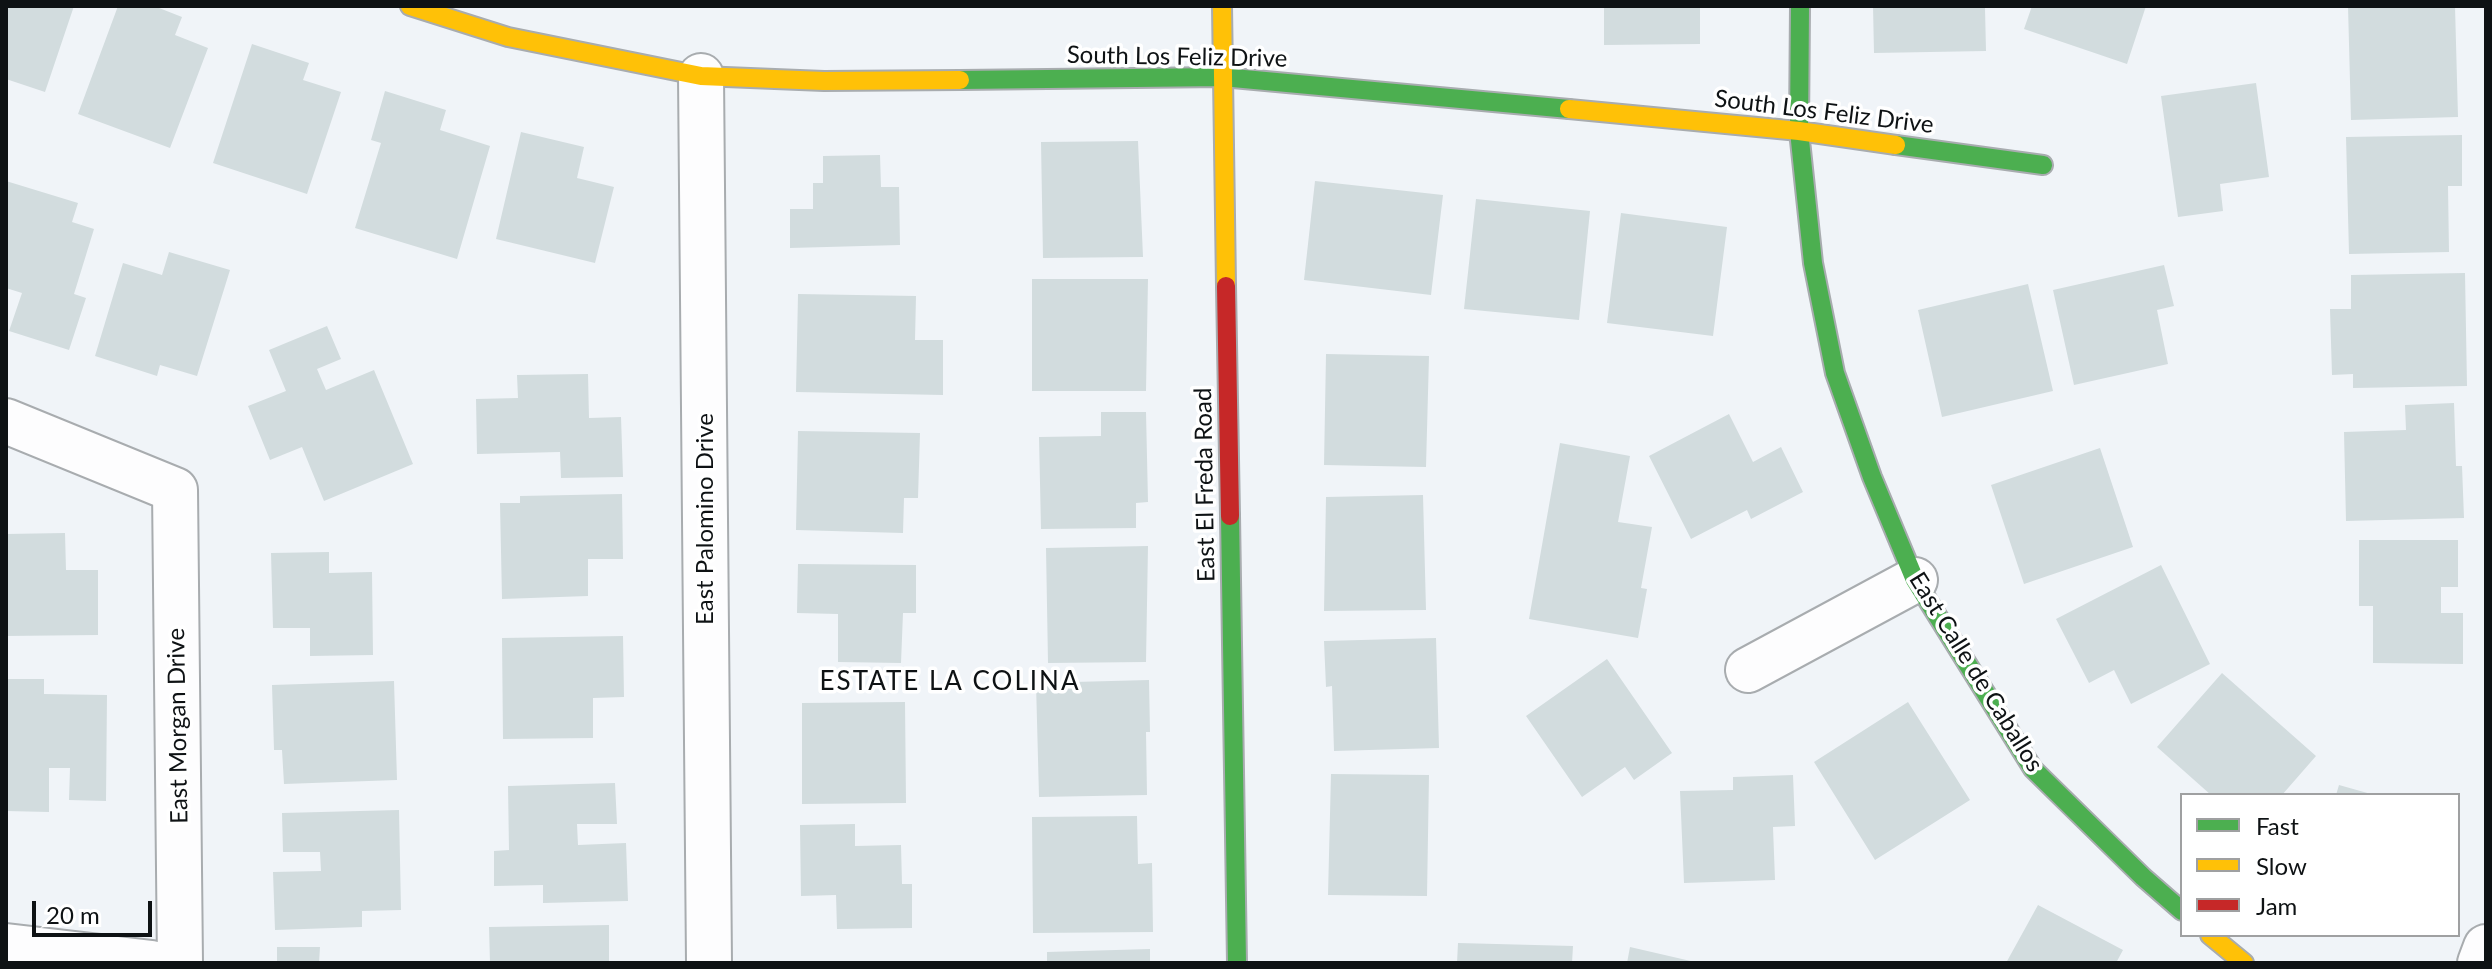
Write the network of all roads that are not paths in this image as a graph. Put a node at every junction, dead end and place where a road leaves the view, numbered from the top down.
1 (410, 6) edge
2 (1222, 6) edge
3 (1800, 6) edge
4 (701, 76) junction
5 (1222, 77) junction
6 (1799, 131) junction
7 (2043, 165) dead end
8 (6, 421) edge
9 (1915, 580) junction
10 (1748, 670) dead end
11 (2180, 909) edge
12 (6, 946) edge
13 (2486, 947) edge
14 (152, 963) edge
15 (180, 963) edge
16 (709, 963) edge
17 (1237, 963) edge
18 (2480, 963) edge

1 - 4 street, South Los Feliz Drive
2 - 5 street, East El Freda Road
3 - 6 street, East Calle de Caballos
4 - 5 street, South Los Feliz Drive
4 - 16 street, East Palomino Drive
5 - 6 street, South Los Feliz Drive
5 - 17 street, East El Freda Road
6 - 7 street, South Los Feliz Drive
6 - 9 street, East Calle de Caballos
8 - 15 street, East Morgan Drive
9 - 10 street
9 - 11 street, East Calle de Caballos
12 - 14 street
13 - 18 street

